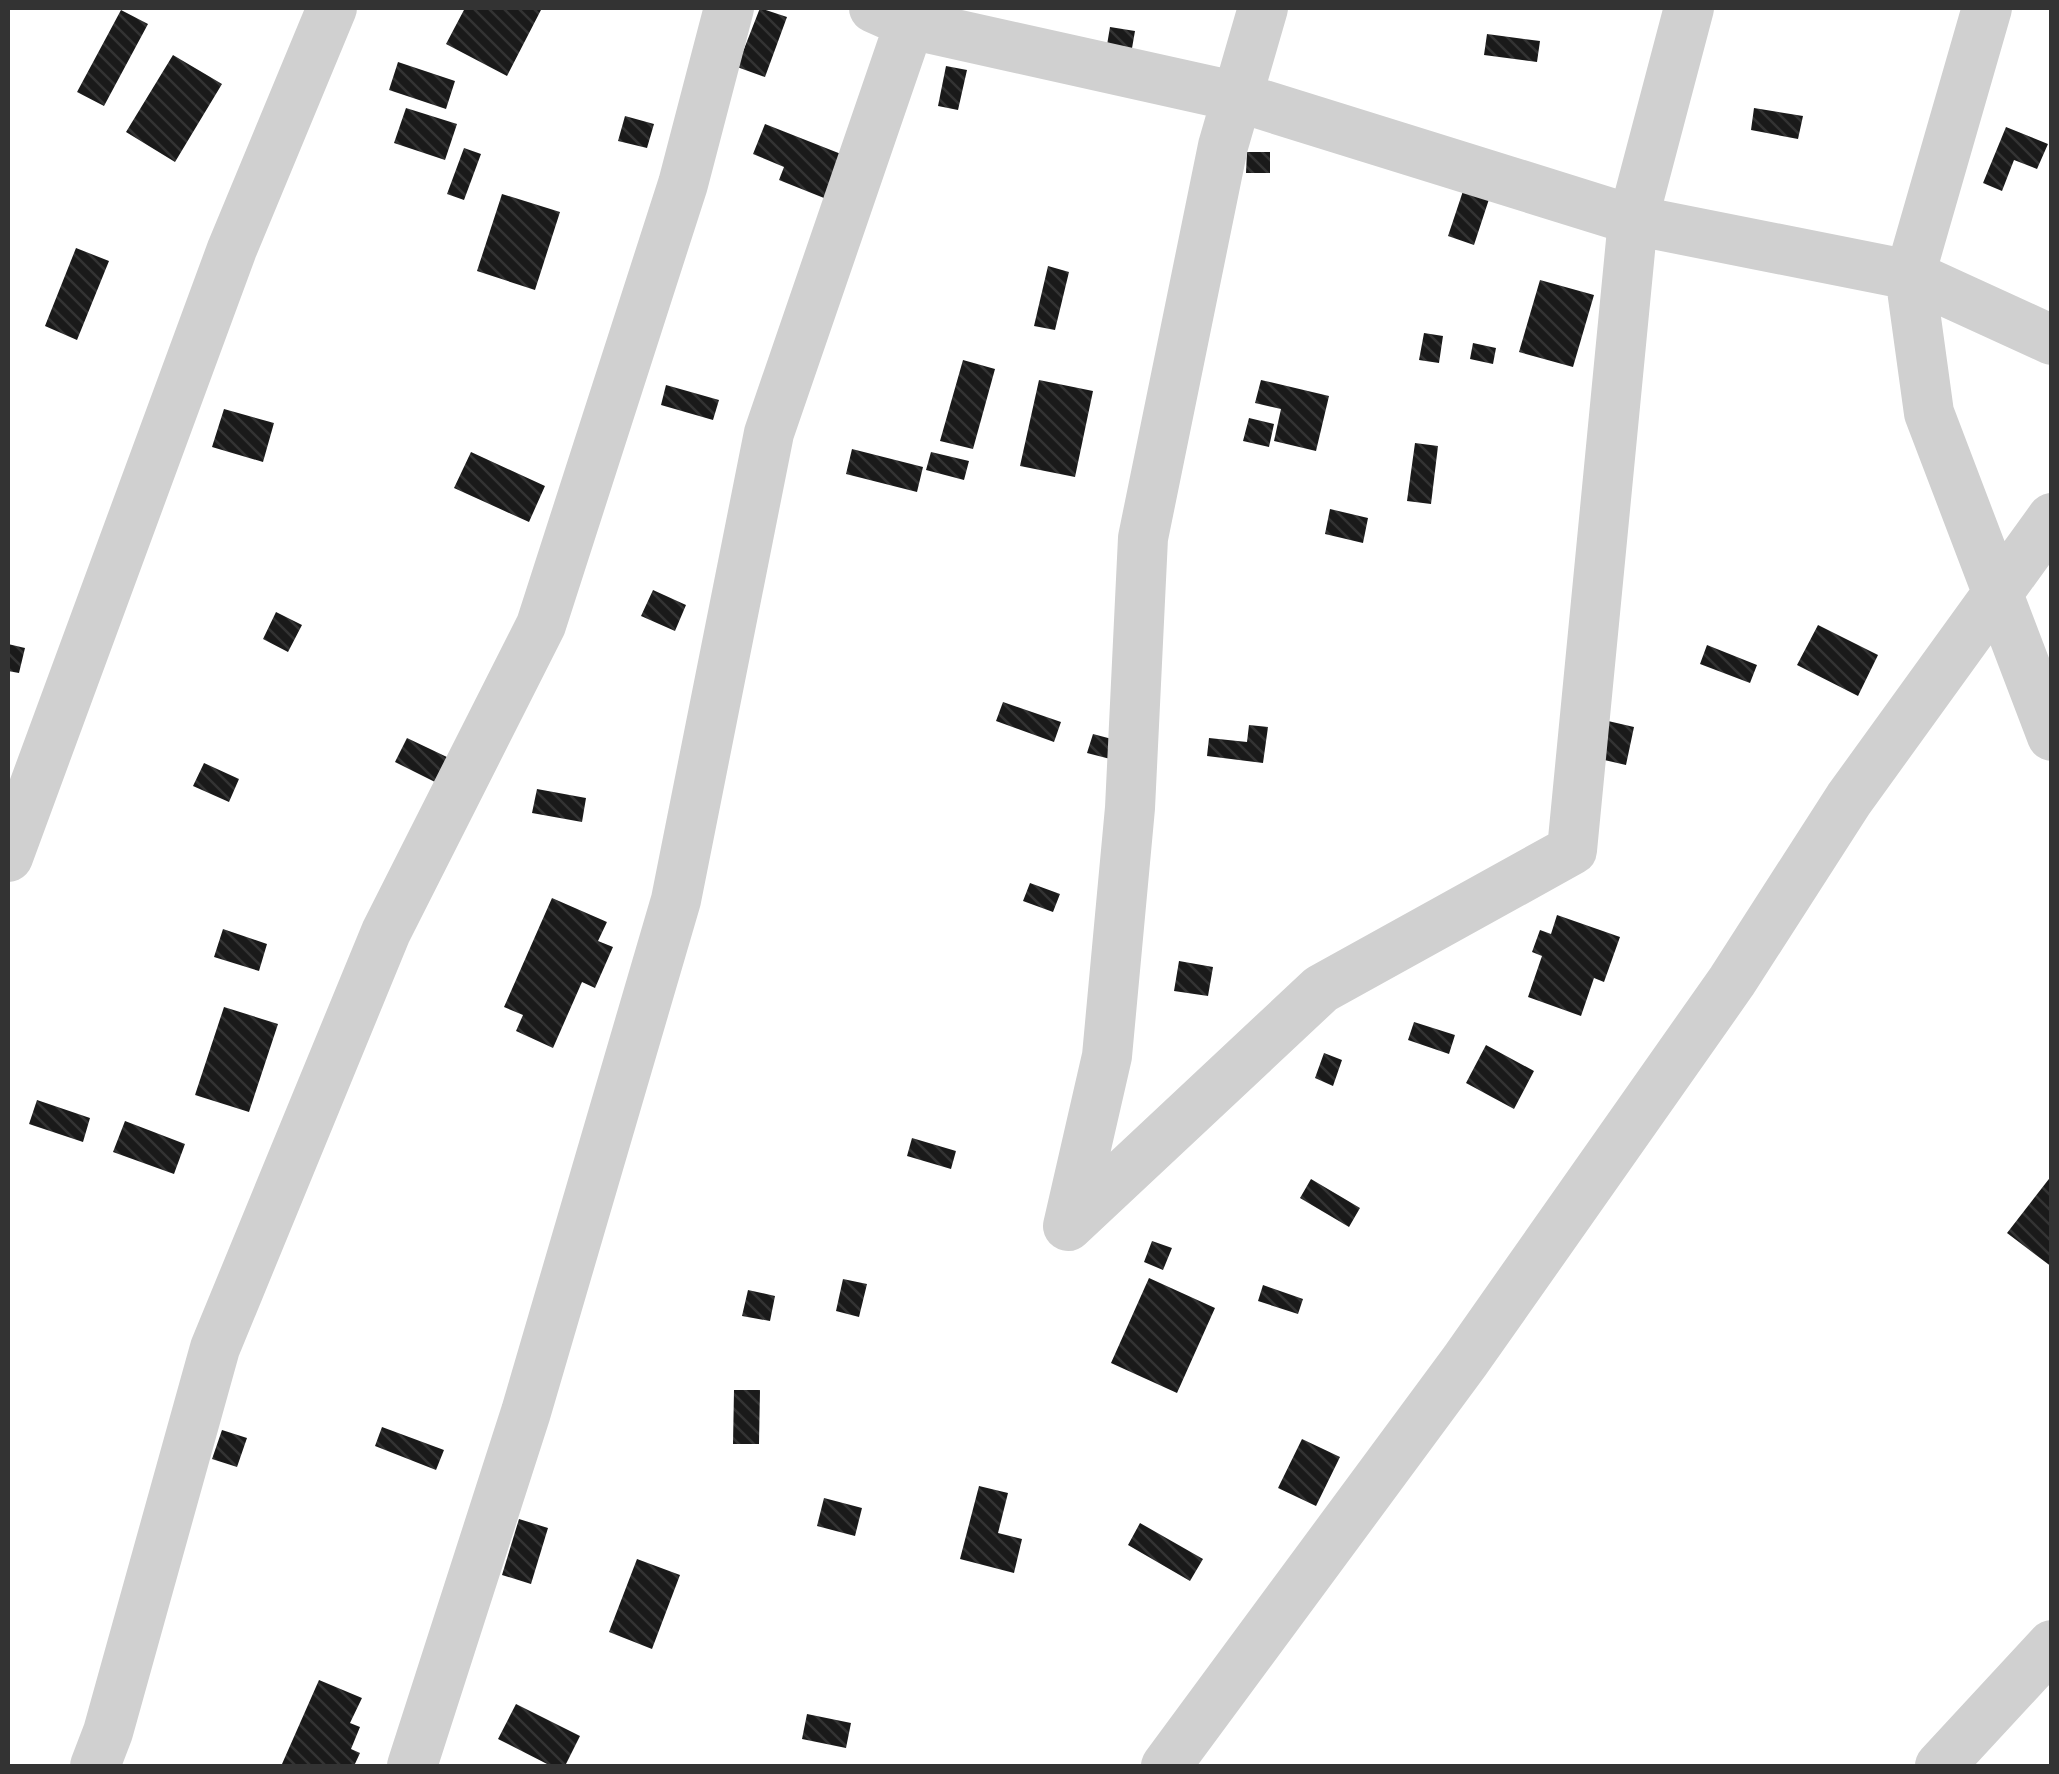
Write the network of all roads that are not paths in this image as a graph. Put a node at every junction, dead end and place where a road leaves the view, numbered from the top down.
1 (332, 8) edge
2 (728, 8) edge
3 (1263, 8) edge
4 (1689, 8) edge
5 (1987, 8) edge
6 (900, 13) edge
7 (1238, 97) junction
8 (1633, 220) junction
9 (1910, 274) junction
10 (2052, 340) edge
11 (2052, 518) edge
12 (1998, 595) junction
13 (2052, 736) edge
14 (8, 858) edge
15 (2052, 1645) edge
16 (96, 1766) edge
17 (412, 1766) edge
18 (1166, 1766) edge
19 (1940, 1766) edge

1 - 14 street
2 - 16 street
3 - 7 street
4 - 8 street
5 - 9 street
6 - 7 street
6 - 17 street
7 - 8 street
7 - 8 street
8 - 9 street
9 - 10 street
9 - 12 street
11 - 12 street
12 - 13 street
12 - 18 street
15 - 19 street

